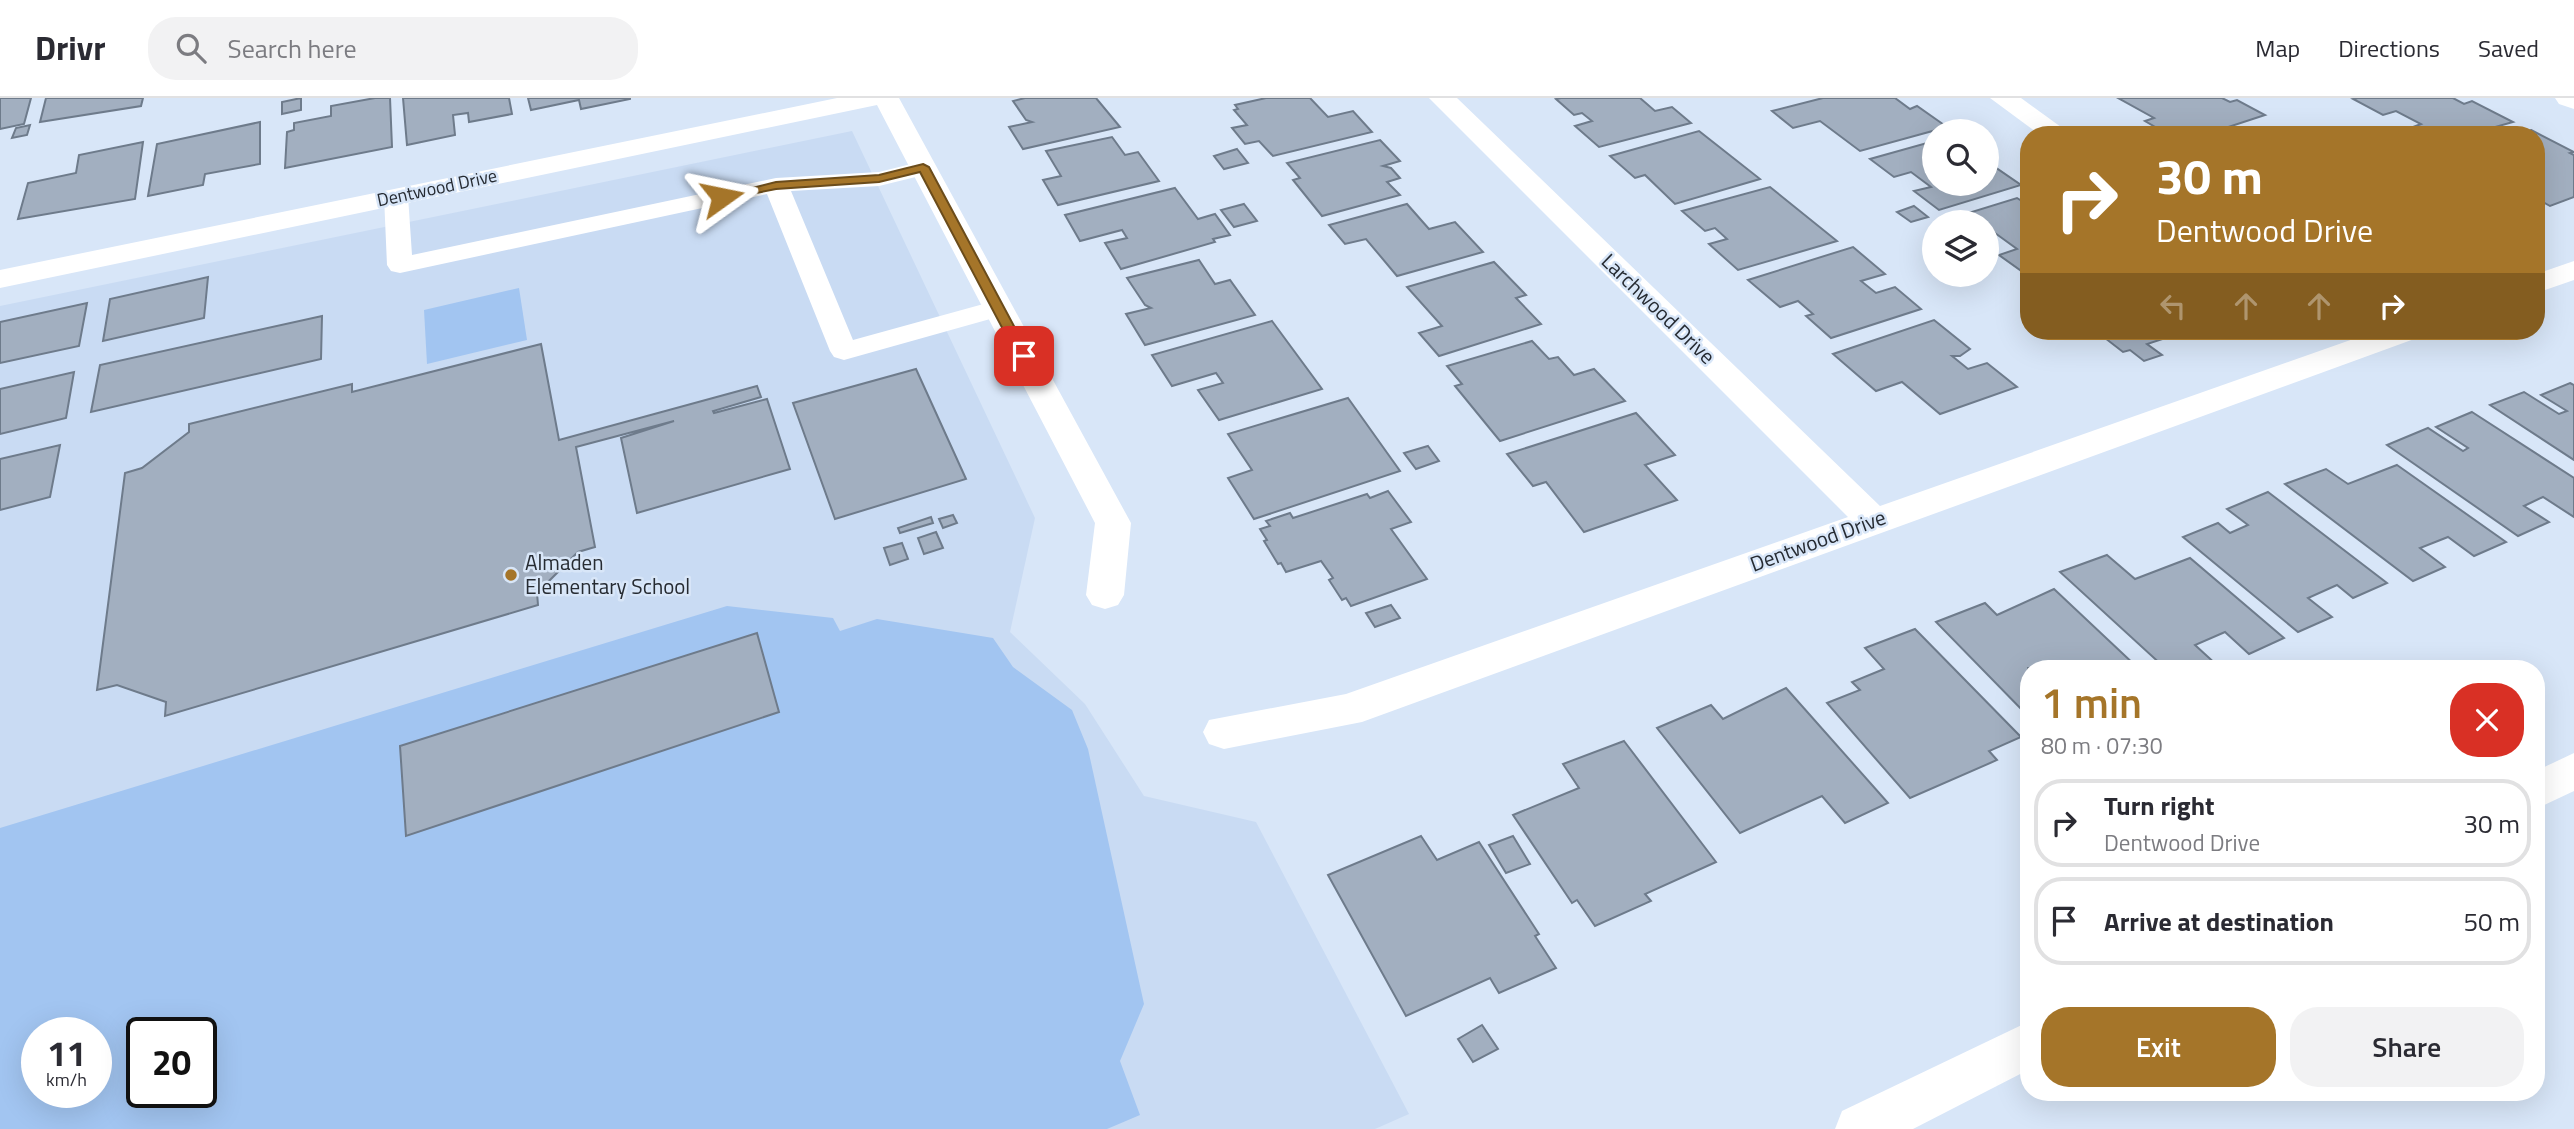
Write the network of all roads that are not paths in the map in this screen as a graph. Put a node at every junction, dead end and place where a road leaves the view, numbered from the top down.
1 (875, 98) edge
2 (886, 98) edge
3 (1442, 98) edge
4 (2003, 98) edge
5 (2568, 98) edge
6 (2574, 101) edge
7 (2045, 126) edge
8 (923, 167) junction
9 (776, 185) junction
10 (396, 197) junction
11 (2574, 270) edge
12 (0, 279) edge
13 (2545, 281) edge
14 (998, 308) junction
15 (2366, 340) edge
16 (1874, 521) junction
17 (1105, 595) dead end
18 (1224, 732) dead end
19 (2574, 771) edge
20 (2545, 786) edge
21 (2020, 1049) edge
22 (1860, 1129) edge

1 - 10 main road, Dentwood Drive
2 - 8 main road
3 - 16 main road, Larchwood Drive
4 - 7 main road
5 - 6 main road
8 - 9 lane
8 - 14 main road
9 - 10 lane
9 - 14 lane
10 - 12 main road, Dentwood Drive
11 - 13 main road
14 - 17 main road
15 - 16 main road, Dentwood Drive
16 - 18 main road, Dentwood Drive
19 - 20 main road
21 - 22 main road

